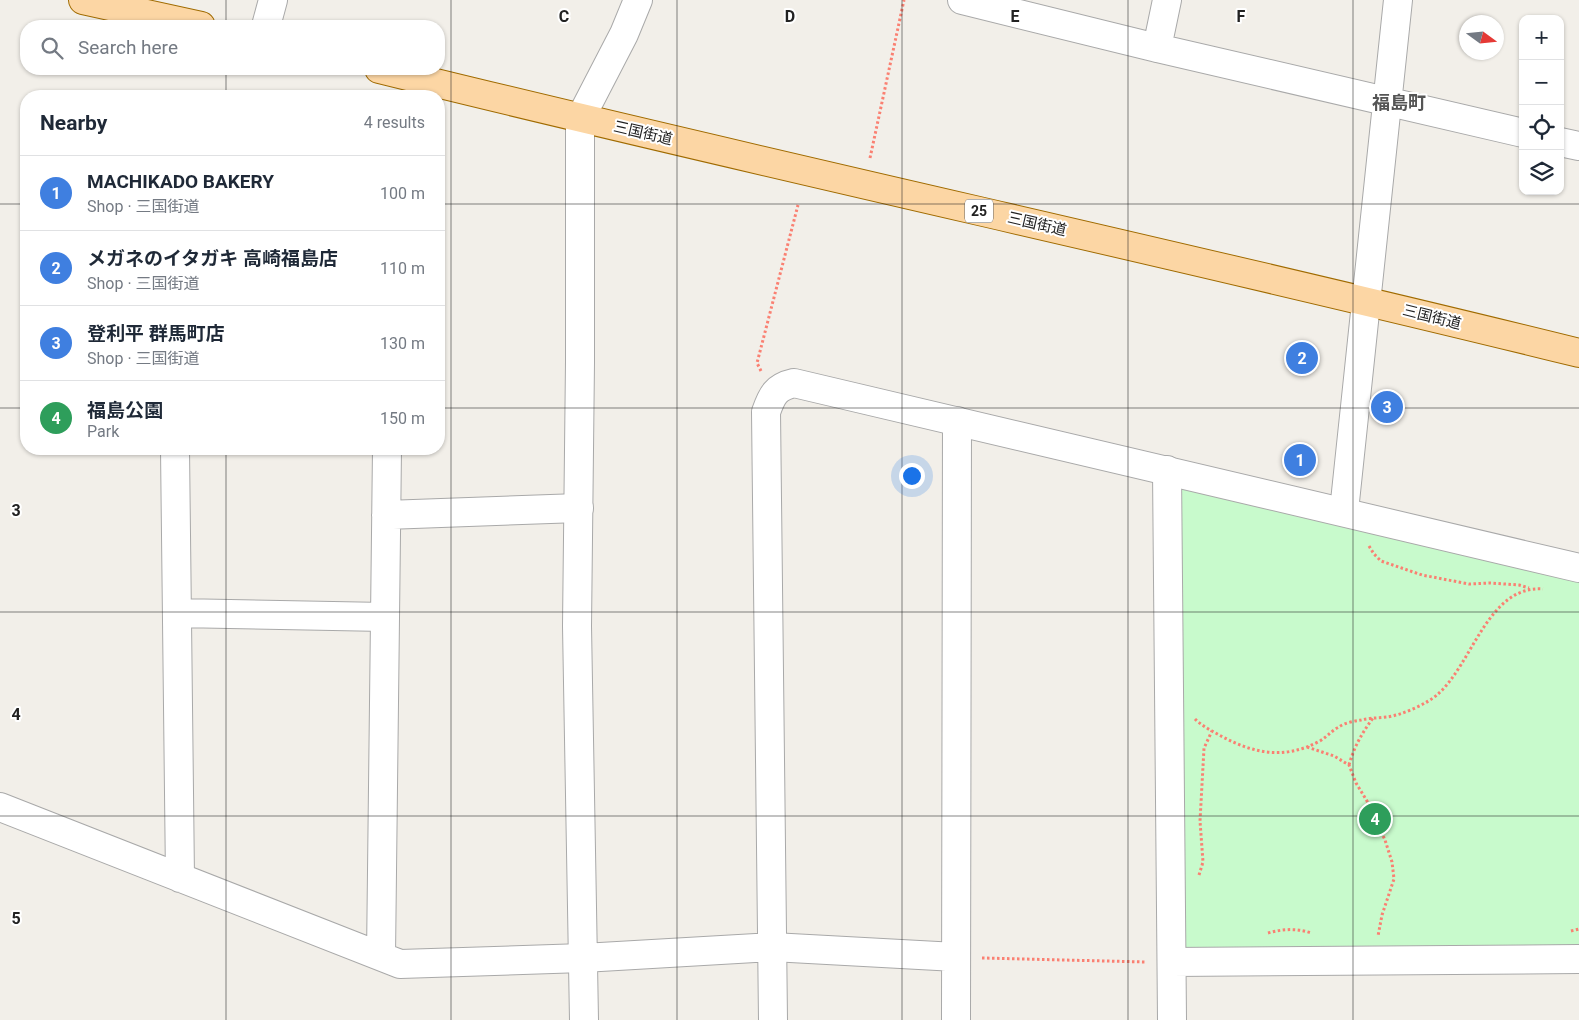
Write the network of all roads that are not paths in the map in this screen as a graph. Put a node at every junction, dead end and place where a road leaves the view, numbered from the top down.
1 (83, 0) edge
2 (273, 0) edge
3 (638, 0) edge
4 (962, 0) edge
5 (1167, 0) edge
6 (1398, 0) edge
7 (174, 20) edge
8 (268, 20) edge
9 (1158, 48) junction
10 (403, 75) edge
11 (1387, 100) junction
12 (580, 119) junction
13 (1519, 132) edge
14 (1564, 143) edge
15 (1579, 146) edge
16 (1366, 300) junction
17 (1579, 353) edge
18 (957, 421) junction
19 (175, 455) edge
20 (386, 455) edge
21 (1167, 470) junction
22 (579, 508) junction
23 (1344, 511) junction
24 (386, 514) junction
25 (1579, 568) edge
26 (177, 613) junction
27 (385, 617) junction
28 (0, 807) edge
29 (180, 878) junction
30 (772, 947) junction
31 (381, 956) junction
32 (956, 957) junction
33 (583, 958) junction
34 (1579, 959) edge
35 (1172, 962) junction
36 (584, 1020) edge
37 (773, 1020) edge
38 (956, 1020) edge
39 (1172, 1020) edge

1 - 7 main road
2 - 8 street
3 - 12 street
4 - 9 street
5 - 9 street
6 - 11 street
9 - 11 street
10 - 12 main road, 三国街道 / 25
11 - 13 street
11 - 16 street
12 - 16 main road, 三国街道 / 25
12 - 22 street
14 - 15 street
16 - 17 main road, 三国街道 / 25
16 - 23 street
18 - 21 street
18 - 30 street
18 - 32 street
19 - 26 street
20 - 24 street
21 - 23 street
21 - 35 street
22 - 24 street
22 - 33 street
23 - 25 street
24 - 27 street
26 - 27 street
26 - 29 street
27 - 31 street
28 - 29 street
29 - 31 street
30 - 32 street
30 - 33 street
30 - 37 street
31 - 33 street
32 - 38 street
33 - 36 street
34 - 35 street
35 - 39 street

